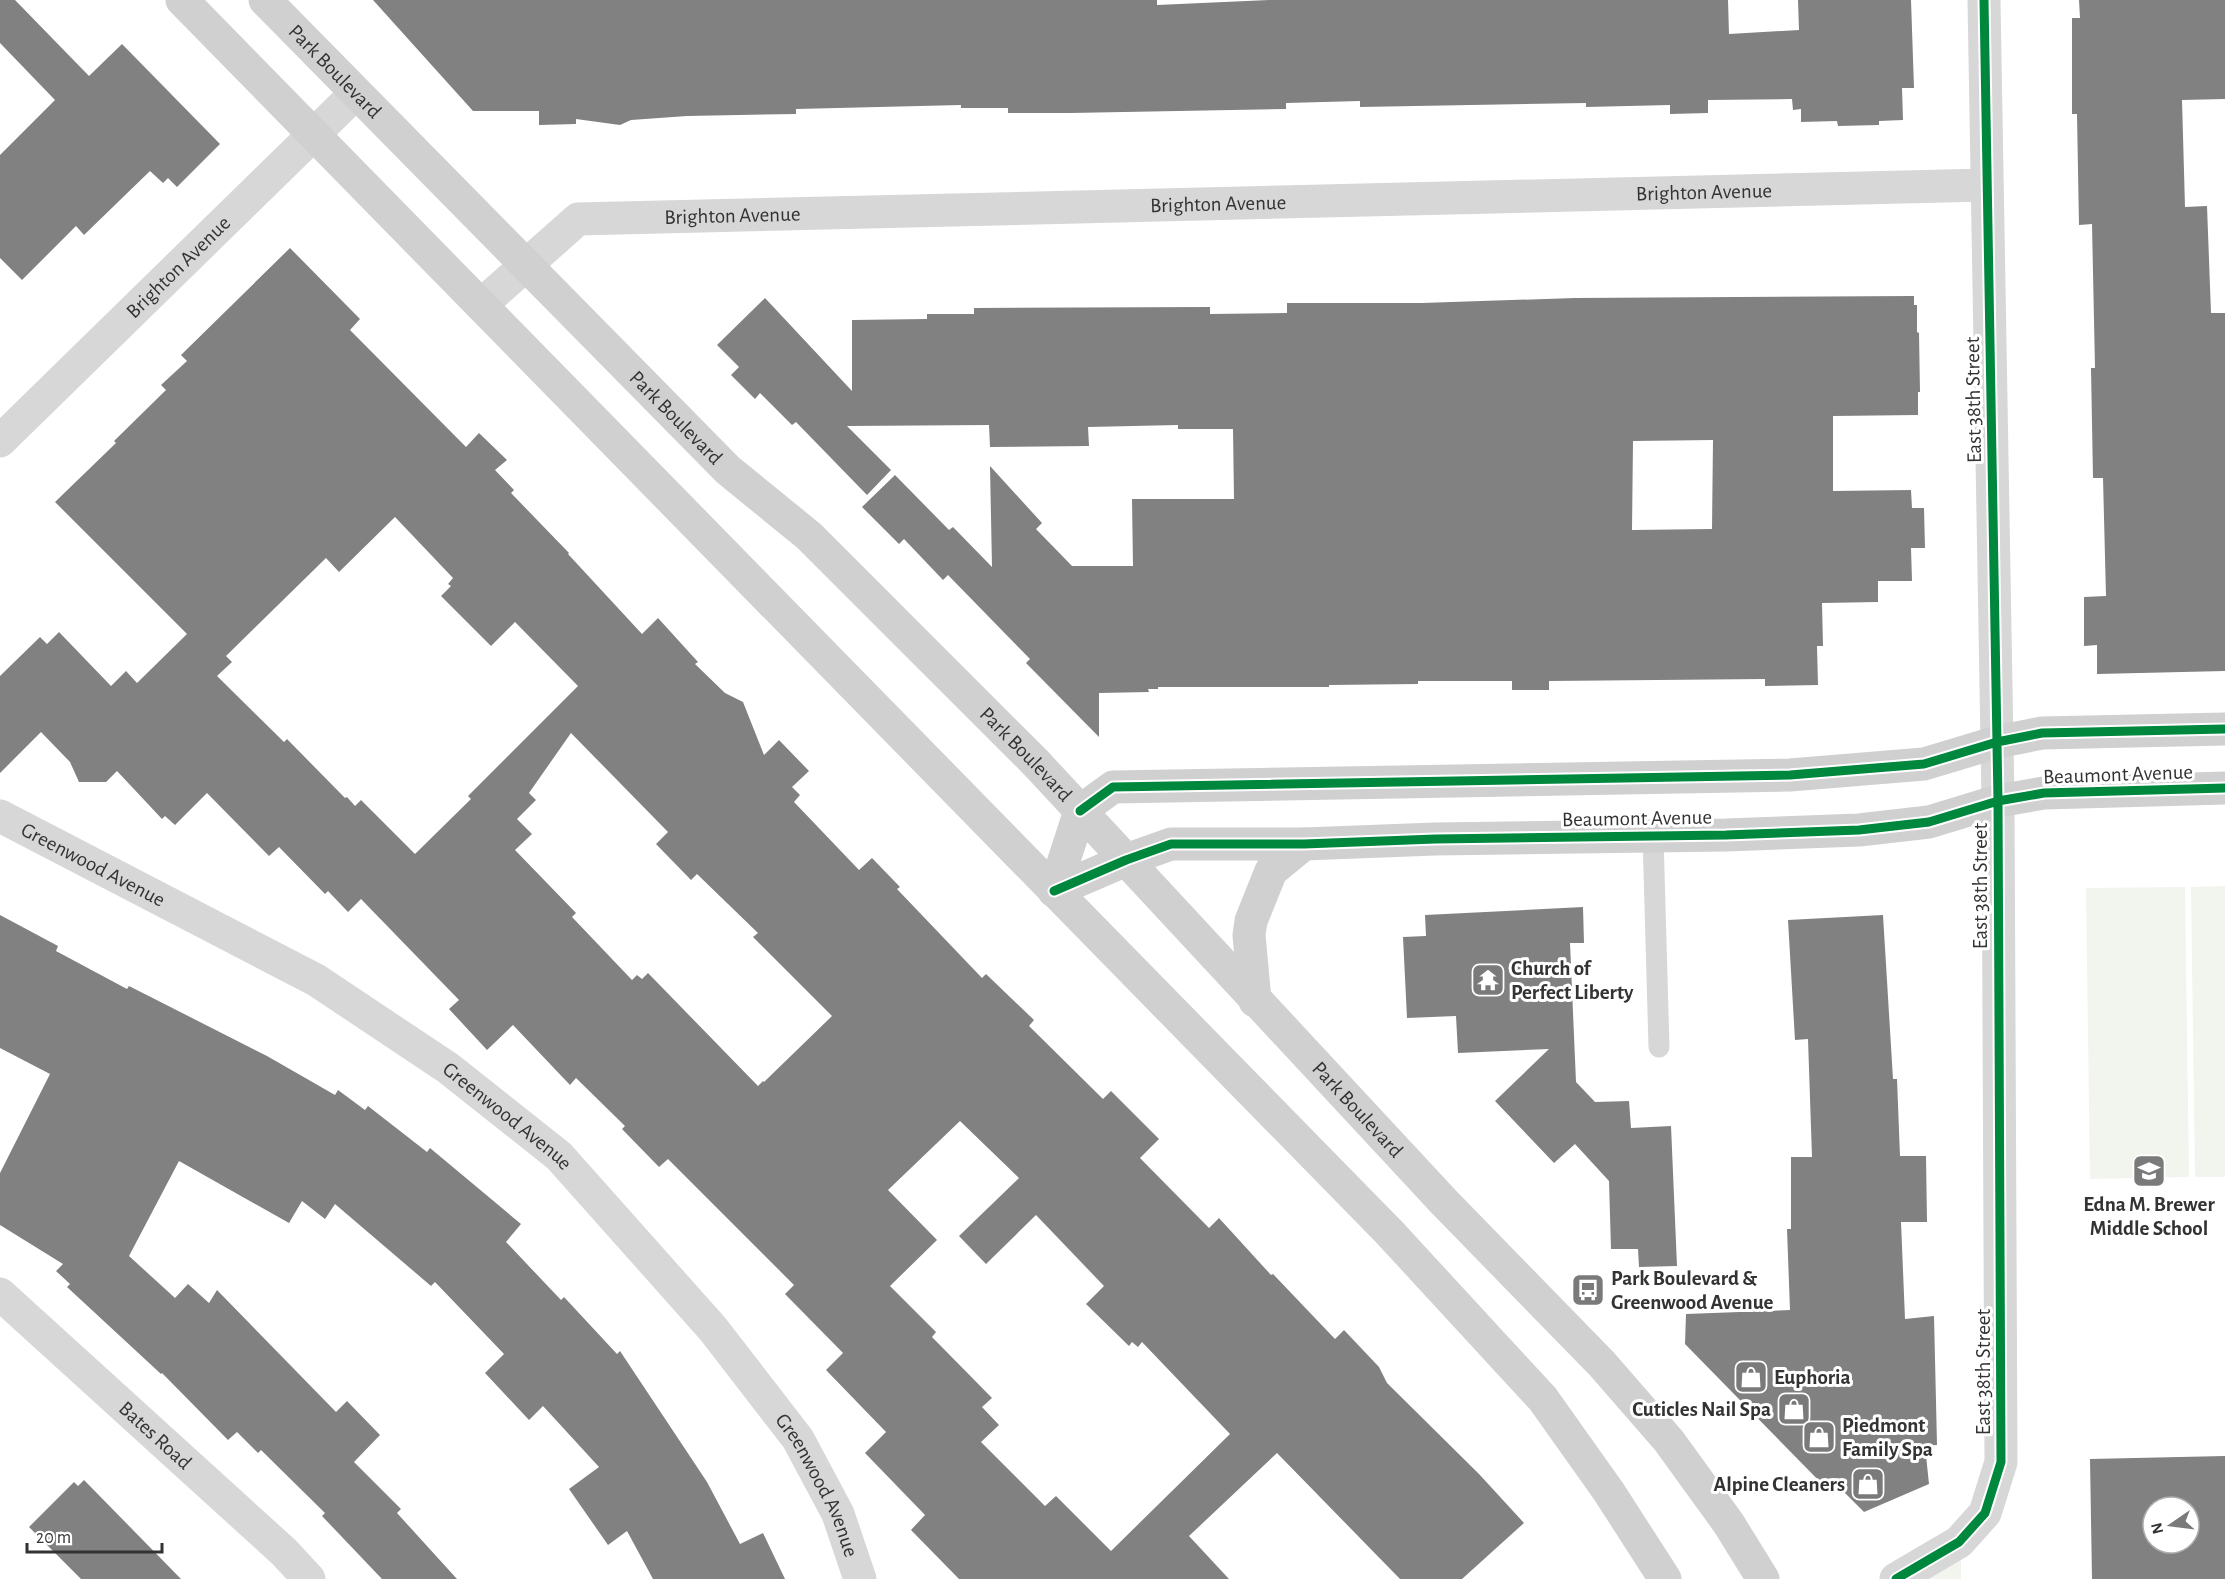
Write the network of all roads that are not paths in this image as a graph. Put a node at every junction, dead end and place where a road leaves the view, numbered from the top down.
1 (182, 0) edge
2 (265, 0) edge
3 (1984, 0) edge
4 (356, 93) junction
5 (313, 134) junction
6 (1988, 185) junction
7 (525, 265) junction
8 (481, 305) junction
9 (0, 441) edge
10 (2225, 729) edge
11 (1997, 742) junction
12 (2225, 788) edge
13 (1998, 801) junction
14 (1080, 811) junction
15 (0, 816) edge
16 (1653, 836) junction
17 (1304, 843) junction
18 (1126, 860) junction
19 (1054, 891) junction
20 (1255, 1001) junction
21 (1659, 1047) dead end
22 (0, 1294) edge
23 (1658, 1576) edge
24 (309, 1579) edge
25 (860, 1579) edge
26 (1763, 1579) edge
27 (1896, 1579) edge

1 - 5 main road
2 - 4 main road, Park Boulevard
3 - 6 street, East 38th Street
4 - 5 street, Brighton Avenue
4 - 7 main road, Park Boulevard
5 - 8 main road
5 - 9 street, Brighton Avenue
6 - 7 street, Brighton Avenue
6 - 11 street, East 38th Street
7 - 8 street, Brighton Avenue
7 - 14 main road, Park Boulevard
8 - 19 main road
10 - 11 main road, Beaumont Avenue
11 - 13 street, East 38th Street
11 - 14 main road, Beaumont Avenue
12 - 13 main road, Beaumont Avenue
13 - 16 main road, Beaumont Avenue
13 - 27 street, East 38th Street
14 - 18 main road, Park Boulevard
14 - 19 main road
15 - 25 street, Greenwood Avenue
16 - 17 main road, Beaumont Avenue
16 - 21 lane
17 - 18 main road, Beaumont Avenue
17 - 20 main road
18 - 19 main road, Beaumont Avenue
18 - 20 main road, Park Boulevard
19 - 23 main road
20 - 26 main road, Park Boulevard
22 - 24 street, Bates Road

